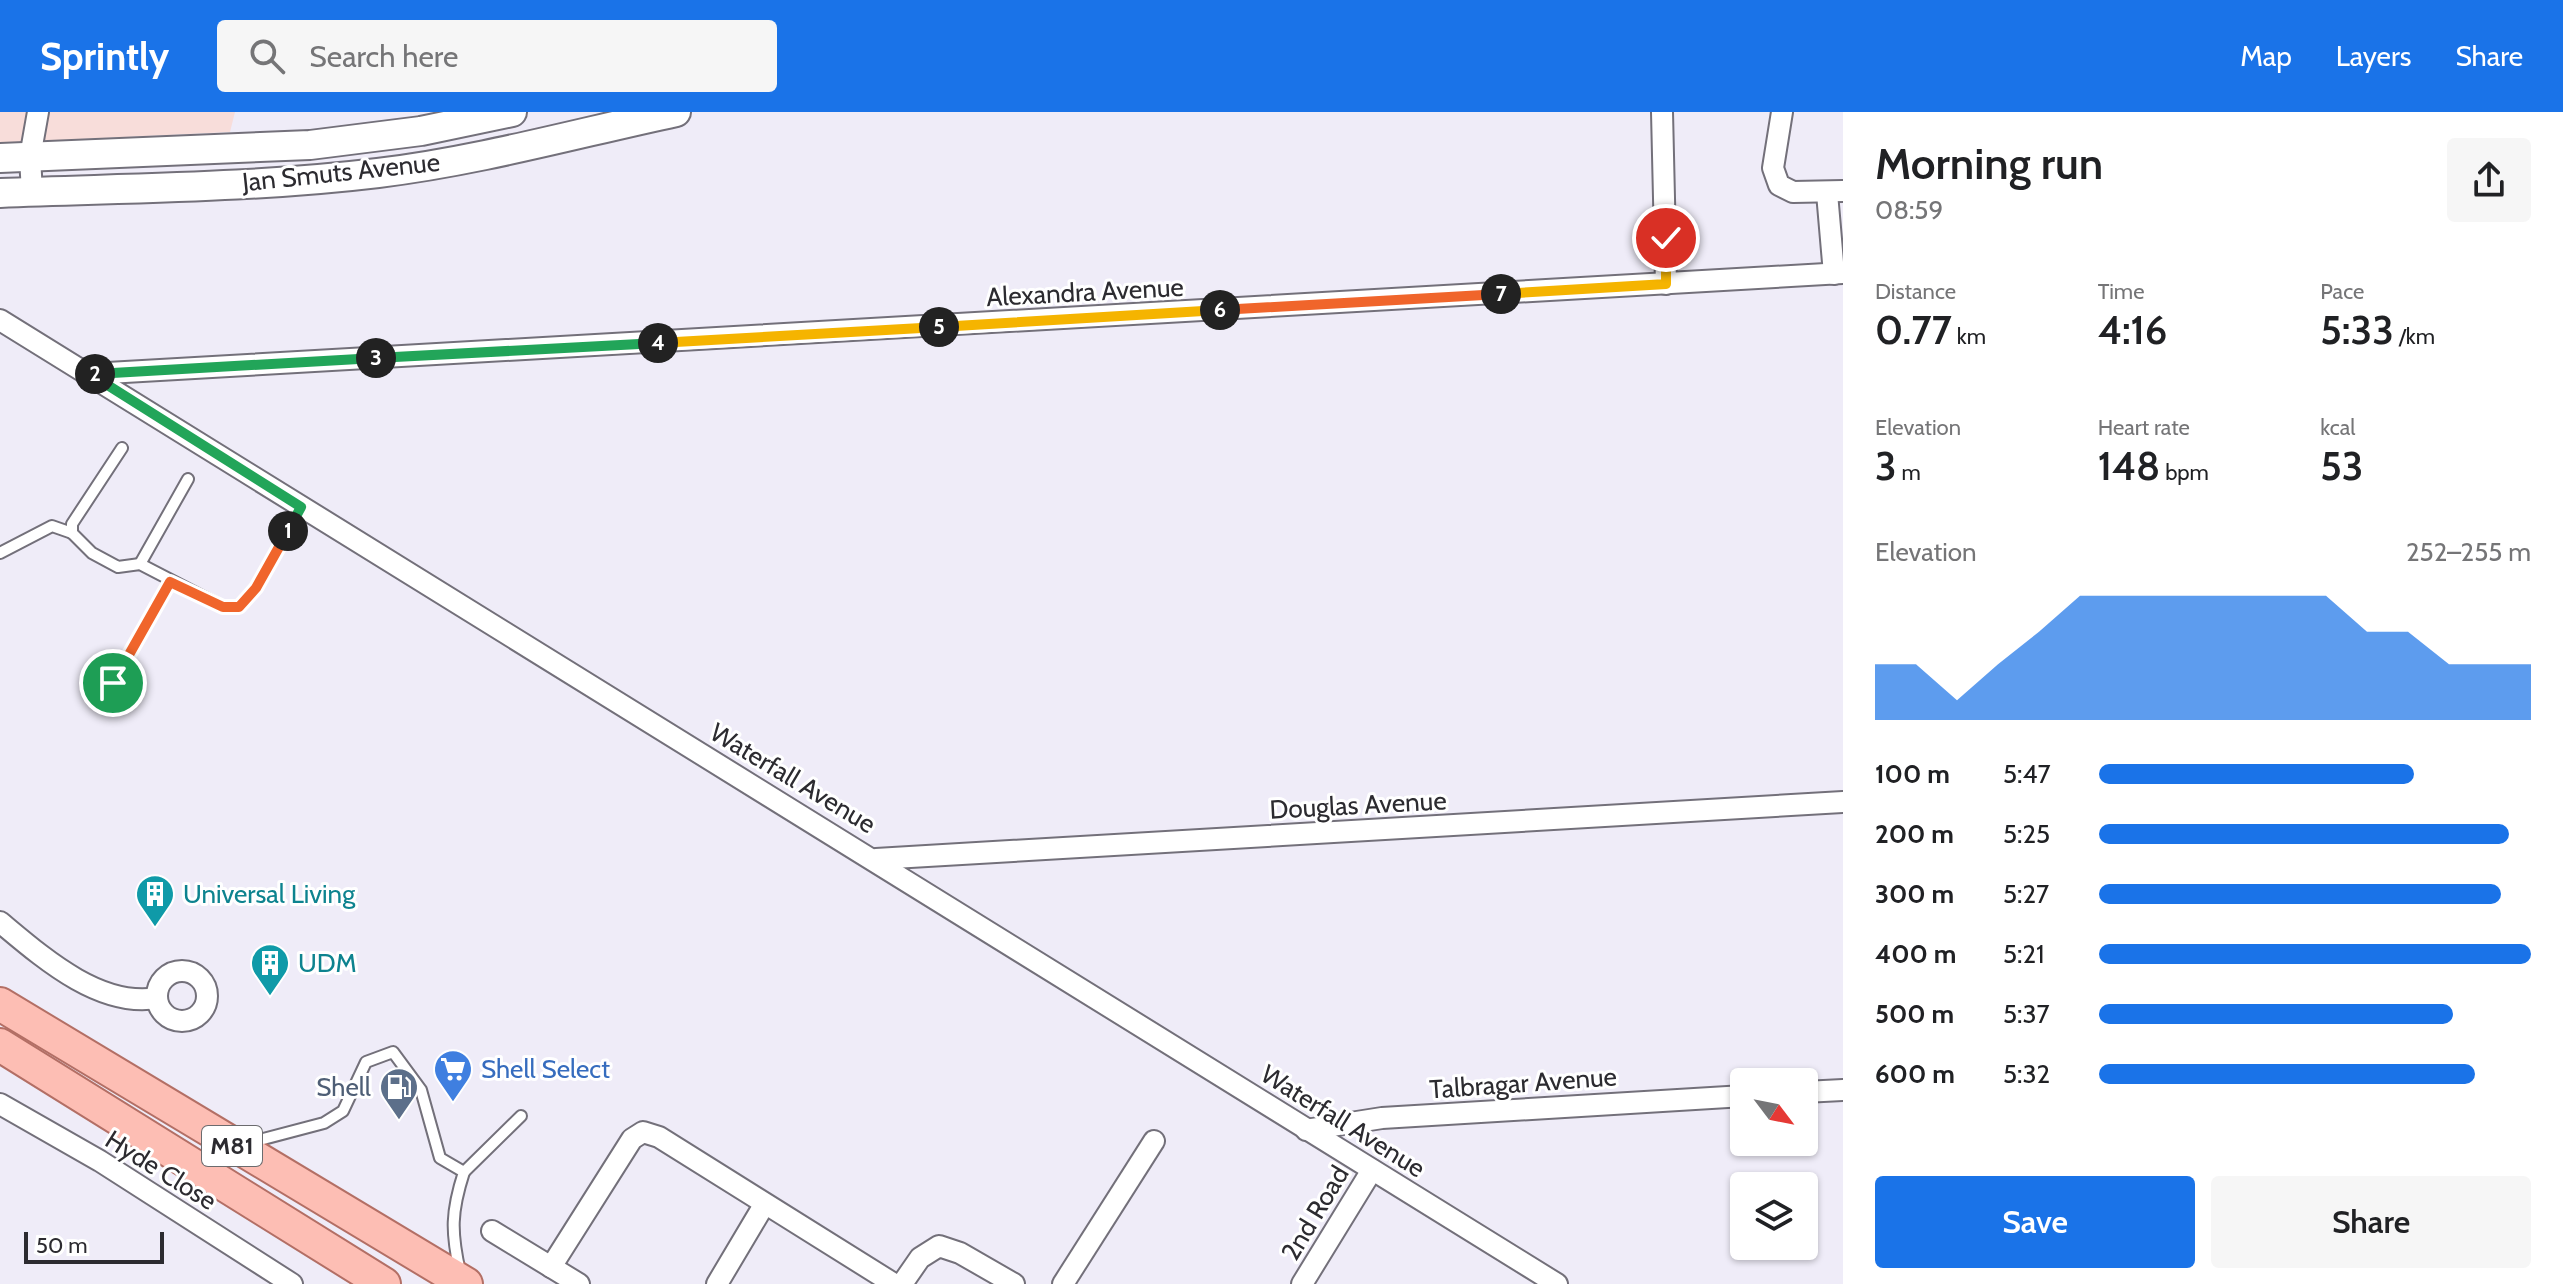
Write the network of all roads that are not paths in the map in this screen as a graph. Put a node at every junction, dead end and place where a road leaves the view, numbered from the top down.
1 (38, 112) edge
2 (512, 112) edge
3 (676, 112) edge
4 (1662, 112) edge
5 (1782, 112) edge
6 (451, 118) edge
7 (30, 157) junction
8 (0, 158) edge
9 (463, 159) junction
10 (1835, 192) edge
11 (0, 193) edge
12 (32, 193) junction
13 (1838, 274) edge
14 (1666, 284) junction
15 (0, 320) edge
16 (90, 374) junction
17 (122, 448) dead end
18 (188, 479) dead end
19 (301, 507) junction
20 (72, 533) junction
21 (0, 553) edge
22 (140, 564) junction
23 (170, 582) junction
24 (113, 683) dead end
25 (1843, 802) edge
26 (876, 859) junction
27 (0, 922) edge
28 (157, 998) dead end
29 (0, 1004) edge
30 (0, 1045) edge
31 (1843, 1090) edge
32 (1818, 1091) edge
33 (1730, 1097) edge
34 (0, 1104) edge
35 (521, 1116) dead end
36 (1306, 1130) junction
37 (1154, 1141) dead end
38 (234, 1147) junction
39 (1372, 1170) junction
40 (464, 1172) junction
41 (764, 1205) junction
42 (492, 1231) dead end
43 (551, 1267) junction
44 (464, 1283) edge
45 (292, 1284) edge
46 (384, 1284) edge
47 (579, 1284) edge
48 (717, 1284) edge
49 (894, 1284) edge
50 (902, 1284) edge
51 (1014, 1284) edge
52 (1063, 1284) edge
53 (1302, 1284) edge
54 (1557, 1284) edge

1 - 7 street
2 - 6 main road, Jan Smuts Avenue
3 - 9 main road, Jan Smuts Avenue
4 - 14 street
5 - 10 street
6 - 7 main road, Jan Smuts Avenue
6 - 9 street
7 - 8 main road, Jan Smuts Avenue
7 - 12 street
9 - 12 main road, Jan Smuts Avenue
10 - 13 street
11 - 12 main road, Jan Smuts Avenue
13 - 14 street, Alexandra Avenue
14 - 16 street, Alexandra Avenue
15 - 16 street, Waterfall Avenue
16 - 19 street, Waterfall Avenue
17 - 20 lane
18 - 22 lane
19 - 23 lane
19 - 26 street, Waterfall Avenue
20 - 21 lane
20 - 22 lane
22 - 23 lane
23 - 24 lane
25 - 26 street, Douglas Avenue
26 - 36 street, Waterfall Avenue
27 - 28 street
29 - 38 main road, M81
30 - 46 main road, M81
31 - 32 street
33 - 36 street, Talbragar Avenue
34 - 45 street, Hyde Close
35 - 40 lane
36 - 39 street, Waterfall Avenue
37 - 52 street
38 - 40 lane
38 - 44 main road, M81
39 - 53 street, 2nd Road
39 - 54 street, Waterfall Avenue
40 - 44 lane
41 - 43 street
41 - 48 street
41 - 49 street
42 - 43 street
43 - 47 street
50 - 51 street

